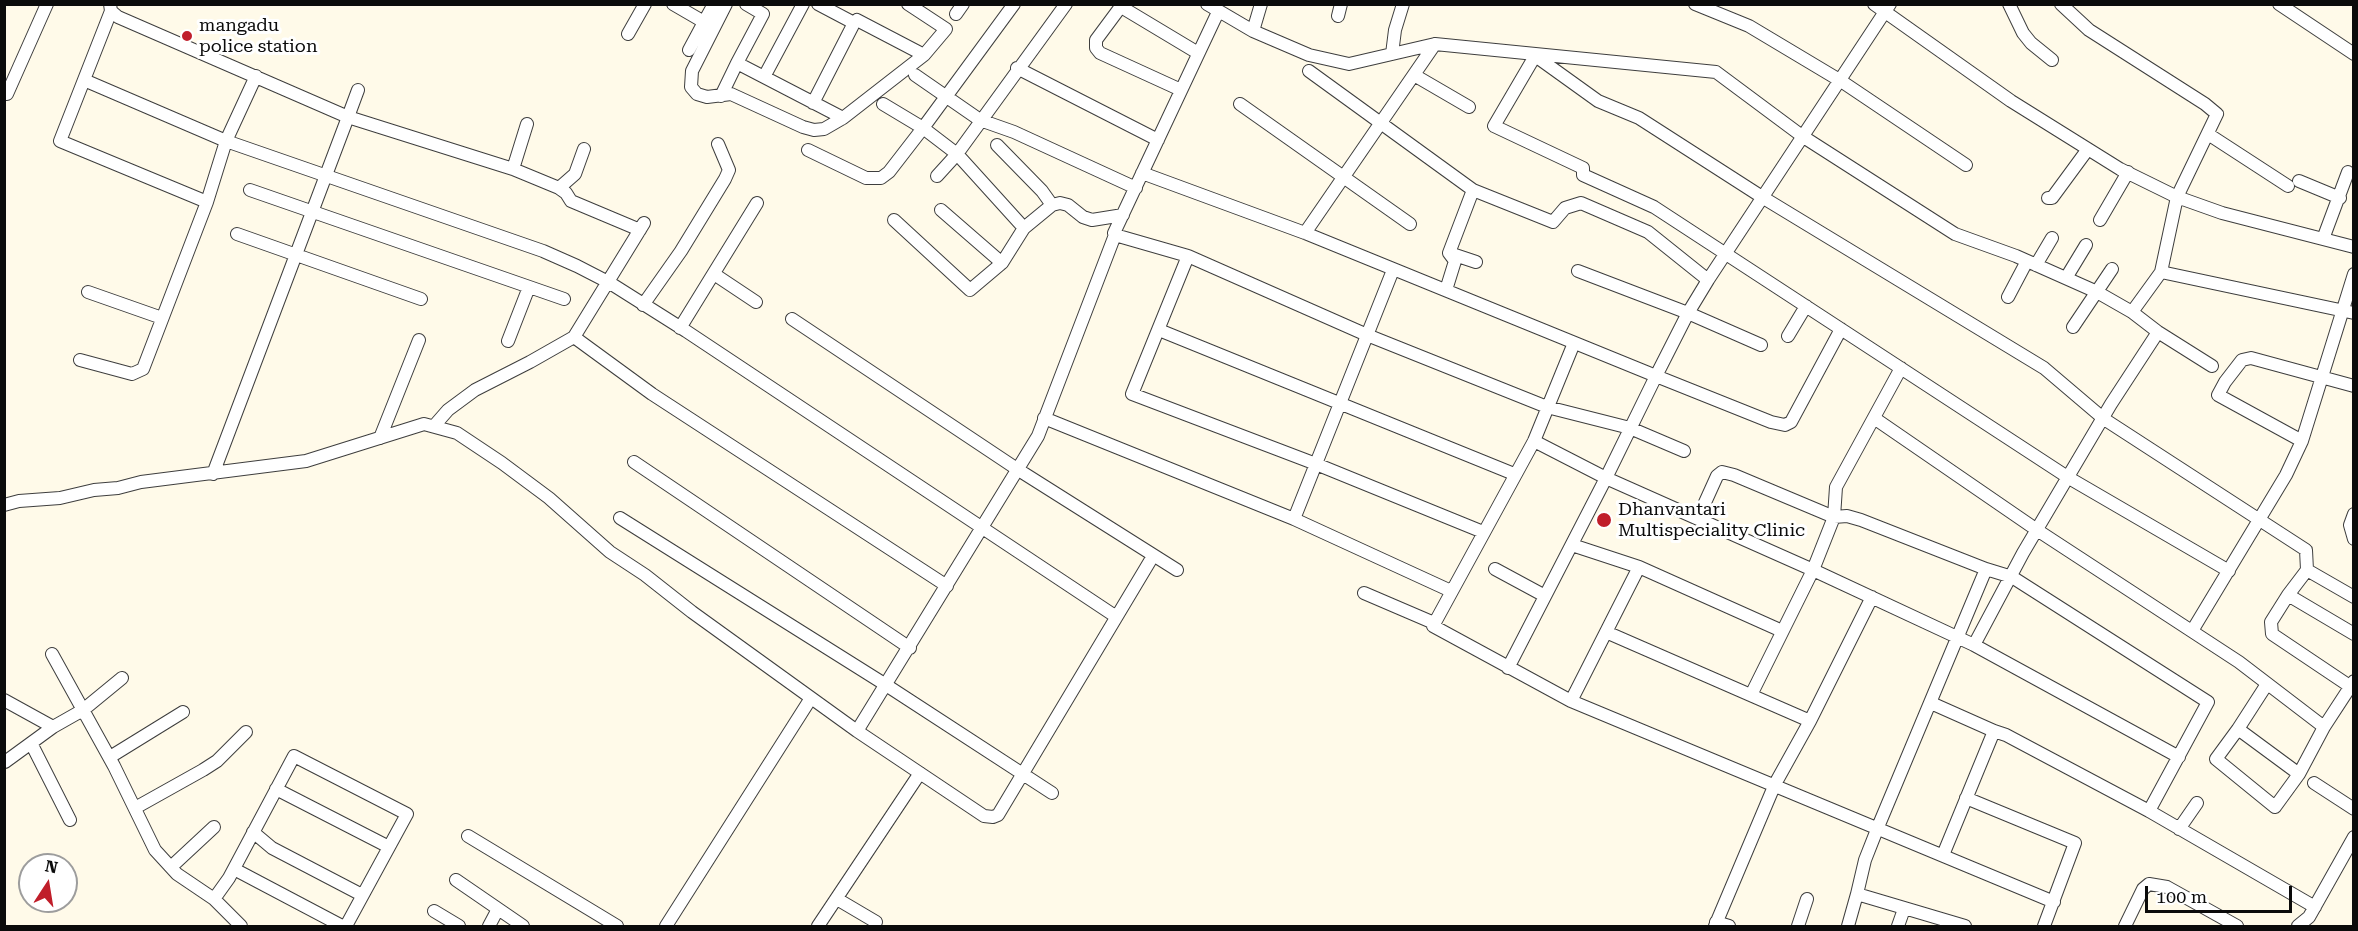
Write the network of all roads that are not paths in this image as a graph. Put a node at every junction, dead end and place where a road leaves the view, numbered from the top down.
1 (47, 4) edge
2 (645, 4) edge
3 (673, 4) edge
4 (714, 4) edge
5 (726, 4) edge
6 (746, 4) edge
7 (803, 4) edge
8 (818, 4) edge
9 (908, 4) edge
10 (1014, 4) edge
11 (1066, 4) edge
12 (1207, 4) edge
13 (1261, 4) edge
14 (1403, 4) edge
15 (1695, 4) edge
16 (1874, 4) edge
17 (2009, 4) edge
18 (2061, 4) edge
19 (2279, 4) edge
20 (111, 8) edge
21 (1888, 8) edge
22 (840, 10) edge
23 (1218, 12) junction
24 (704, 22) junction
25 (854, 23) junction
26 (1253, 31) junction
27 (628, 34) dead end
28 (1435, 44) junction
29 (689, 50) dead end
30 (1198, 53) junction
31 (1392, 54) junction
32 (2354, 54) edge
33 (924, 55) junction
34 (1533, 55) junction
35 (2052, 60) dead end
36 (737, 63) junction
37 (1017, 68) junction
38 (1308, 71) dead end
39 (915, 75) dead end
40 (1414, 75) junction
41 (256, 76) junction
42 (764, 77) junction
43 (84, 80) junction
44 (1841, 81) junction
45 (358, 90) dead end
46 (1181, 90) junction
47 (7, 94) dead end
48 (721, 96) junction
49 (946, 98) junction
50 (813, 103) junction
51 (883, 104) dead end
52 (1240, 104) dead end
53 (1469, 107) dead end
54 (348, 117) junction
55 (843, 118) junction
56 (980, 120) junction
57 (527, 124) dead end
58 (1382, 124) junction
59 (923, 128) junction
60 (2208, 134) junction
61 (1802, 136) junction
62 (1158, 140) junction
63 (226, 141) junction
64 (718, 144) dead end
65 (997, 145) dead end
66 (584, 149) dead end
67 (2088, 149) junction
68 (808, 150) dead end
69 (957, 154) junction
70 (1966, 165) dead end
71 (513, 169) junction
72 (2128, 172) junction
73 (2348, 172) dead end
74 (1142, 173) junction
75 (937, 176) dead end
76 (327, 177) junction
77 (1343, 177) junction
78 (559, 188) junction
79 (1136, 188) junction
80 (249, 190) dead end
81 (1473, 190) junction
82 (1762, 197) junction
83 (2177, 197) junction
84 (2048, 198) dead end
85 (2340, 198) junction
86 (207, 202) junction
87 (757, 203) dead end
88 (1052, 205) junction
89 (941, 210) dead end
90 (314, 211) junction
91 (1123, 215) junction
92 (894, 220) dead end
93 (2100, 220) dead end
94 (1410, 224) dead end
95 (1024, 228) junction
96 (1305, 233) junction
97 (237, 234) dead end
98 (1115, 235) junction
99 (2052, 238) dead end
100 (2323, 240) junction
101 (2086, 245) dead end
102 (2354, 247) edge
103 (1449, 253) junction
104 (297, 254) junction
105 (1726, 254) junction
106 (1188, 256) junction
107 (1476, 262) dead end
108 (1002, 263) junction
109 (2032, 263) junction
110 (2112, 269) dead end
111 (1393, 270) junction
112 (1578, 271) dead end
113 (2161, 273) junction
114 (714, 274) junction
115 (2354, 274) edge
116 (2066, 278) junction
117 (1708, 280) junction
118 (608, 282) junction
119 (529, 287) junction
120 (1446, 290) junction
121 (88, 292) dead end
122 (2097, 292) junction
123 (2008, 297) dead end
124 (564, 299) dead end
125 (421, 300) dead end
126 (756, 302) dead end
127 (643, 305) junction
128 (1806, 306) junction
129 (2348, 311) edge
130 (2132, 312) junction
131 (1688, 314) junction
132 (162, 318) junction
133 (792, 319) dead end
134 (2073, 327) dead end
135 (680, 328) junction
136 (1841, 329) junction
137 (1158, 330) junction
138 (2158, 332) junction
139 (1367, 335) junction
140 (1788, 336) dead end
141 (573, 337) junction
142 (419, 340) dead end
143 (507, 341) dead end
144 (1574, 343) junction
145 (1761, 345) dead end
146 (80, 360) dead end
147 (2212, 366) dead end
148 (1901, 368) junction
149 (1656, 376) junction
150 (2321, 378) junction
151 (2354, 386) edge
152 (1340, 403) junction
153 (1547, 407) junction
154 (1044, 418) junction
155 (1874, 418) junction
156 (2104, 419) junction
157 (434, 426) junction
158 (1630, 428) junction
159 (380, 438) junction
160 (1534, 441) junction
161 (2302, 441) junction
162 (1684, 451) dead end
163 (634, 462) dead end
164 (1316, 464) junction
165 (1017, 470) junction
166 (213, 474) junction
167 (1514, 474) junction
168 (1606, 478) junction
169 (2069, 478) junction
170 (4, 505) edge
171 (2354, 514) edge
172 (1834, 517) junction
173 (620, 518) dead end
174 (1698, 518) junction
175 (1294, 519) junction
176 (2259, 519) junction
177 (982, 528) junction
178 (2037, 530) junction
179 (1483, 532) junction
180 (2354, 538) edge
181 (1572, 545) junction
182 (1154, 556) junction
183 (1639, 567) junction
184 (1495, 569) dead end
185 (1986, 569) junction
186 (1177, 570) dead end
187 (1813, 570) junction
188 (2307, 570) junction
189 (2229, 571) junction
190 (2012, 577) junction
191 (947, 586) junction
192 (1451, 591) junction
193 (1364, 593) dead end
194 (2288, 595) junction
195 (1545, 596) junction
196 (1872, 597) junction
197 (2354, 597) edge
198 (1116, 616) junction
199 (1434, 623) junction
200 (1782, 631) junction
201 (1606, 632) junction
202 (2192, 632) junction
203 (2354, 634) edge
204 (1958, 637) junction
205 (1974, 645) junction
206 (910, 648) junction
207 (52, 654) dead end
208 (1508, 668) junction
209 (122, 678) dead end
210 (2267, 684) junction
211 (2352, 684) edge
212 (886, 685) junction
213 (1750, 695) junction
214 (811, 698) junction
215 (4, 700) edge
216 (1571, 701) junction
217 (1930, 703) junction
218 (83, 710) junction
219 (183, 712) dead end
220 (1810, 721) junction
221 (53, 727) junction
222 (2324, 727) junction
223 (2238, 729) junction
224 (858, 731) junction
225 (246, 732) dead end
226 (1994, 732) junction
227 (31, 743) junction
228 (110, 757) junction
229 (2179, 757) junction
230 (5, 762) edge
231 (920, 773) junction
232 (1023, 774) junction
233 (2299, 774) junction
234 (2314, 783) dead end
235 (1775, 784) junction
236 (276, 789) junction
237 (1052, 793) dead end
238 (1966, 798) junction
239 (2197, 803) dead end
240 (135, 808) junction
241 (2354, 809) edge
242 (2149, 812) junction
243 (70, 820) dead end
244 (214, 827) dead end
245 (1878, 827) junction
246 (2179, 829) junction
247 (253, 832) junction
248 (468, 836) dead end
249 (2354, 837) edge
250 (389, 847) junction
251 (1943, 855) junction
252 (171, 867) junction
253 (234, 869) junction
254 (456, 880) dead end
255 (1857, 894) junction
256 (362, 895) junction
257 (837, 898) junction
258 (214, 899) junction
259 (1807, 899) dead end
260 (2054, 902) junction
261 (2315, 907) junction
262 (498, 909) junction
263 (1904, 909) junction
264 (434, 911) dead end
265 (876, 922) dead end
266 (1715, 924) edge
267 (241, 927) edge
268 (344, 927) edge
269 (459, 927) edge
270 (489, 927) edge
271 (523, 927) edge
272 (617, 927) edge
273 (666, 927) edge
274 (818, 927) edge
275 (1729, 927) edge
276 (1798, 927) edge
277 (1848, 927) edge
278 (1898, 927) edge
279 (1965, 927) edge
280 (2044, 927) edge
281 (2125, 927) edge
282 (2237, 927) edge
283 (2298, 927) edge

1 - 47 street
2 - 27 street
3 - 24 street
4 - 24 street
5 - 48 street
6 - 36 street
7 - 42 street
8 - 22 street
9 - 33 street
10 - 49 street
11 - 37 street
12 - 23 street
13 - 26 street
14 - 31 street
15 - 44 street
16 - 21 street
17 - 35 street
18 - 60 street
19 - 32 street
20 - 41 street
20 - 43 street
21 - 44 street
21 - 67 street
22 - 25 street
23 - 26 street
23 - 30 street
24 - 29 street
25 - 33 street
25 - 50 street
26 - 31 street
28 - 31 street
28 - 34 street
28 - 40 street
30 - 46 street
30 - 46 street
33 - 55 street
34 - 61 street
34 - 82 street
34 - 105 street
36 - 42 street
36 - 48 street
37 - 56 street
37 - 62 street
38 - 58 street
39 - 49 street
40 - 53 street
40 - 58 street
41 - 54 street
41 - 63 street
42 - 50 street
43 - 63 street
43 - 86 street
44 - 61 street
44 - 70 street
45 - 54 street
46 - 62 street
48 - 55 street
49 - 56 street
49 - 59 street
50 - 55 street
51 - 59 street
52 - 77 street
54 - 71 street
54 - 76 street
56 - 69 street
56 - 79 street
57 - 71 street
58 - 77 street
58 - 81 street
59 - 68 street
59 - 69 street
60 - 83 street
60 - 85 street
61 - 82 street
61 - 109 street
62 - 74 street
63 - 76 street
63 - 86 street
64 - 127 street
65 - 88 street
66 - 78 street
67 - 72 street
67 - 84 street
69 - 75 street
69 - 95 street
71 - 78 street
72 - 83 street
72 - 93 street
73 - 85 street
74 - 79 street
74 - 96 street
76 - 90 street
76 - 118 street
77 - 94 street
77 - 96 street
78 - 118 street
79 - 91 street
80 - 90 street
81 - 103 street
81 - 117 street
82 - 105 street
82 - 156 street
83 - 100 street
83 - 113 street
85 - 100 street
86 - 132 street
87 - 114 street
88 - 91 street
88 - 95 street
89 - 108 street
90 - 104 street
90 - 119 street
91 - 98 street
92 - 108 street
95 - 108 street
96 - 111 street
97 - 104 street
98 - 106 street
98 - 154 street
99 - 109 street
100 - 102 street
101 - 116 street
103 - 107 street
103 - 120 street
104 - 125 street
104 - 166 street
105 - 117 street
105 - 128 street
106 - 137 street
106 - 139 street
109 - 116 street
109 - 123 street
110 - 122 street
111 - 120 street
111 - 139 street
112 - 131 street
113 - 129 street
113 - 130 street
114 - 126 street
114 - 135 street
115 - 129 street
116 - 122 street
117 - 131 street
118 - 127 street
118 - 141 street
119 - 124 street
119 - 143 street
120 - 144 street
121 - 132 street
122 - 130 street
122 - 134 street
127 - 135 street
128 - 136 street
128 - 140 street
129 - 150 street
130 - 138 street
131 - 145 street
131 - 149 street
132 - 146 street
133 - 165 street
135 - 177 street
136 - 148 street
136 - 149 street
137 - 152 street
137 - 164 street
138 - 147 street
138 - 156 street
139 - 152 street
139 - 153 street
141 - 157 street
141 - 191 street
142 - 159 street
144 - 149 street
144 - 153 street
148 - 155 street
148 - 169 street
149 - 158 street
150 - 151 street
150 - 161 street
150 - 161 street
152 - 164 street
152 - 167 street
153 - 158 street
153 - 160 street
154 - 165 street
154 - 175 street
155 - 172 street
155 - 178 street
156 - 169 street
156 - 176 street
157 - 159 street
157 - 214 street
158 - 162 street
158 - 168 street
159 - 166 street
160 - 167 street
160 - 168 street
161 - 176 street
163 - 206 street
164 - 175 street
164 - 179 street
165 - 177 street
165 - 182 street
166 - 170 street
167 - 179 street
168 - 174 street
168 - 181 street
169 - 178 street
169 - 189 street
171 - 180 street
172 - 174 street
172 - 185 street
172 - 187 street
173 - 212 street
174 - 187 street
175 - 192 street
176 - 188 street
176 - 189 street
177 - 191 street
177 - 198 street
178 - 190 street
178 - 202 street
179 - 192 street
181 - 183 street
181 - 195 street
182 - 186 street
182 - 198 street
183 - 200 street
183 - 201 street
184 - 195 street
185 - 190 street
185 - 204 street
187 - 196 street
187 - 200 street
188 - 194 street
188 - 197 street
189 - 202 street
190 - 205 street
190 - 229 street
191 - 206 street
192 - 199 street
193 - 199 street
194 - 203 street
194 - 211 street
195 - 208 street
196 - 204 street
196 - 220 street
198 - 232 street
199 - 208 street
200 - 213 street
201 - 213 street
201 - 216 street
202 - 210 street
204 - 205 street
204 - 217 street
205 - 229 street
206 - 212 street
207 - 218 street
208 - 216 street
209 - 218 street
210 - 222 street
210 - 223 street
211 - 222 street
212 - 224 street
212 - 232 street
213 - 220 street
214 - 224 street
214 - 273 street
215 - 221 street
216 - 235 street
217 - 226 street
217 - 245 street
218 - 221 street
218 - 228 street
219 - 228 street
220 - 235 street
221 - 227 street
222 - 233 street
223 - 233 street
223 - 233 street
224 - 231 street
225 - 240 street
226 - 238 street
226 - 242 street
227 - 230 street
227 - 243 street
228 - 240 street
229 - 242 street
231 - 232 street
231 - 257 street
232 - 237 street
234 - 241 street
235 - 245 street
235 - 266 street
236 - 247 street
236 - 250 street
236 - 250 street
238 - 251 street
238 - 260 street
239 - 246 street
240 - 252 street
242 - 246 street
244 - 252 street
245 - 251 street
245 - 255 street
246 - 261 street
247 - 253 street
247 - 256 street
248 - 272 street
249 - 261 street
250 - 256 street
251 - 260 street
252 - 258 street
253 - 258 street
253 - 268 street
254 - 262 street
255 - 263 street
255 - 277 street
256 - 268 street
257 - 265 street
257 - 274 street
258 - 267 street
259 - 276 street
260 - 280 street
261 - 283 street
262 - 270 street
262 - 271 street
263 - 278 street
263 - 279 street
264 - 269 street
266 - 275 street
281 - 282 street

